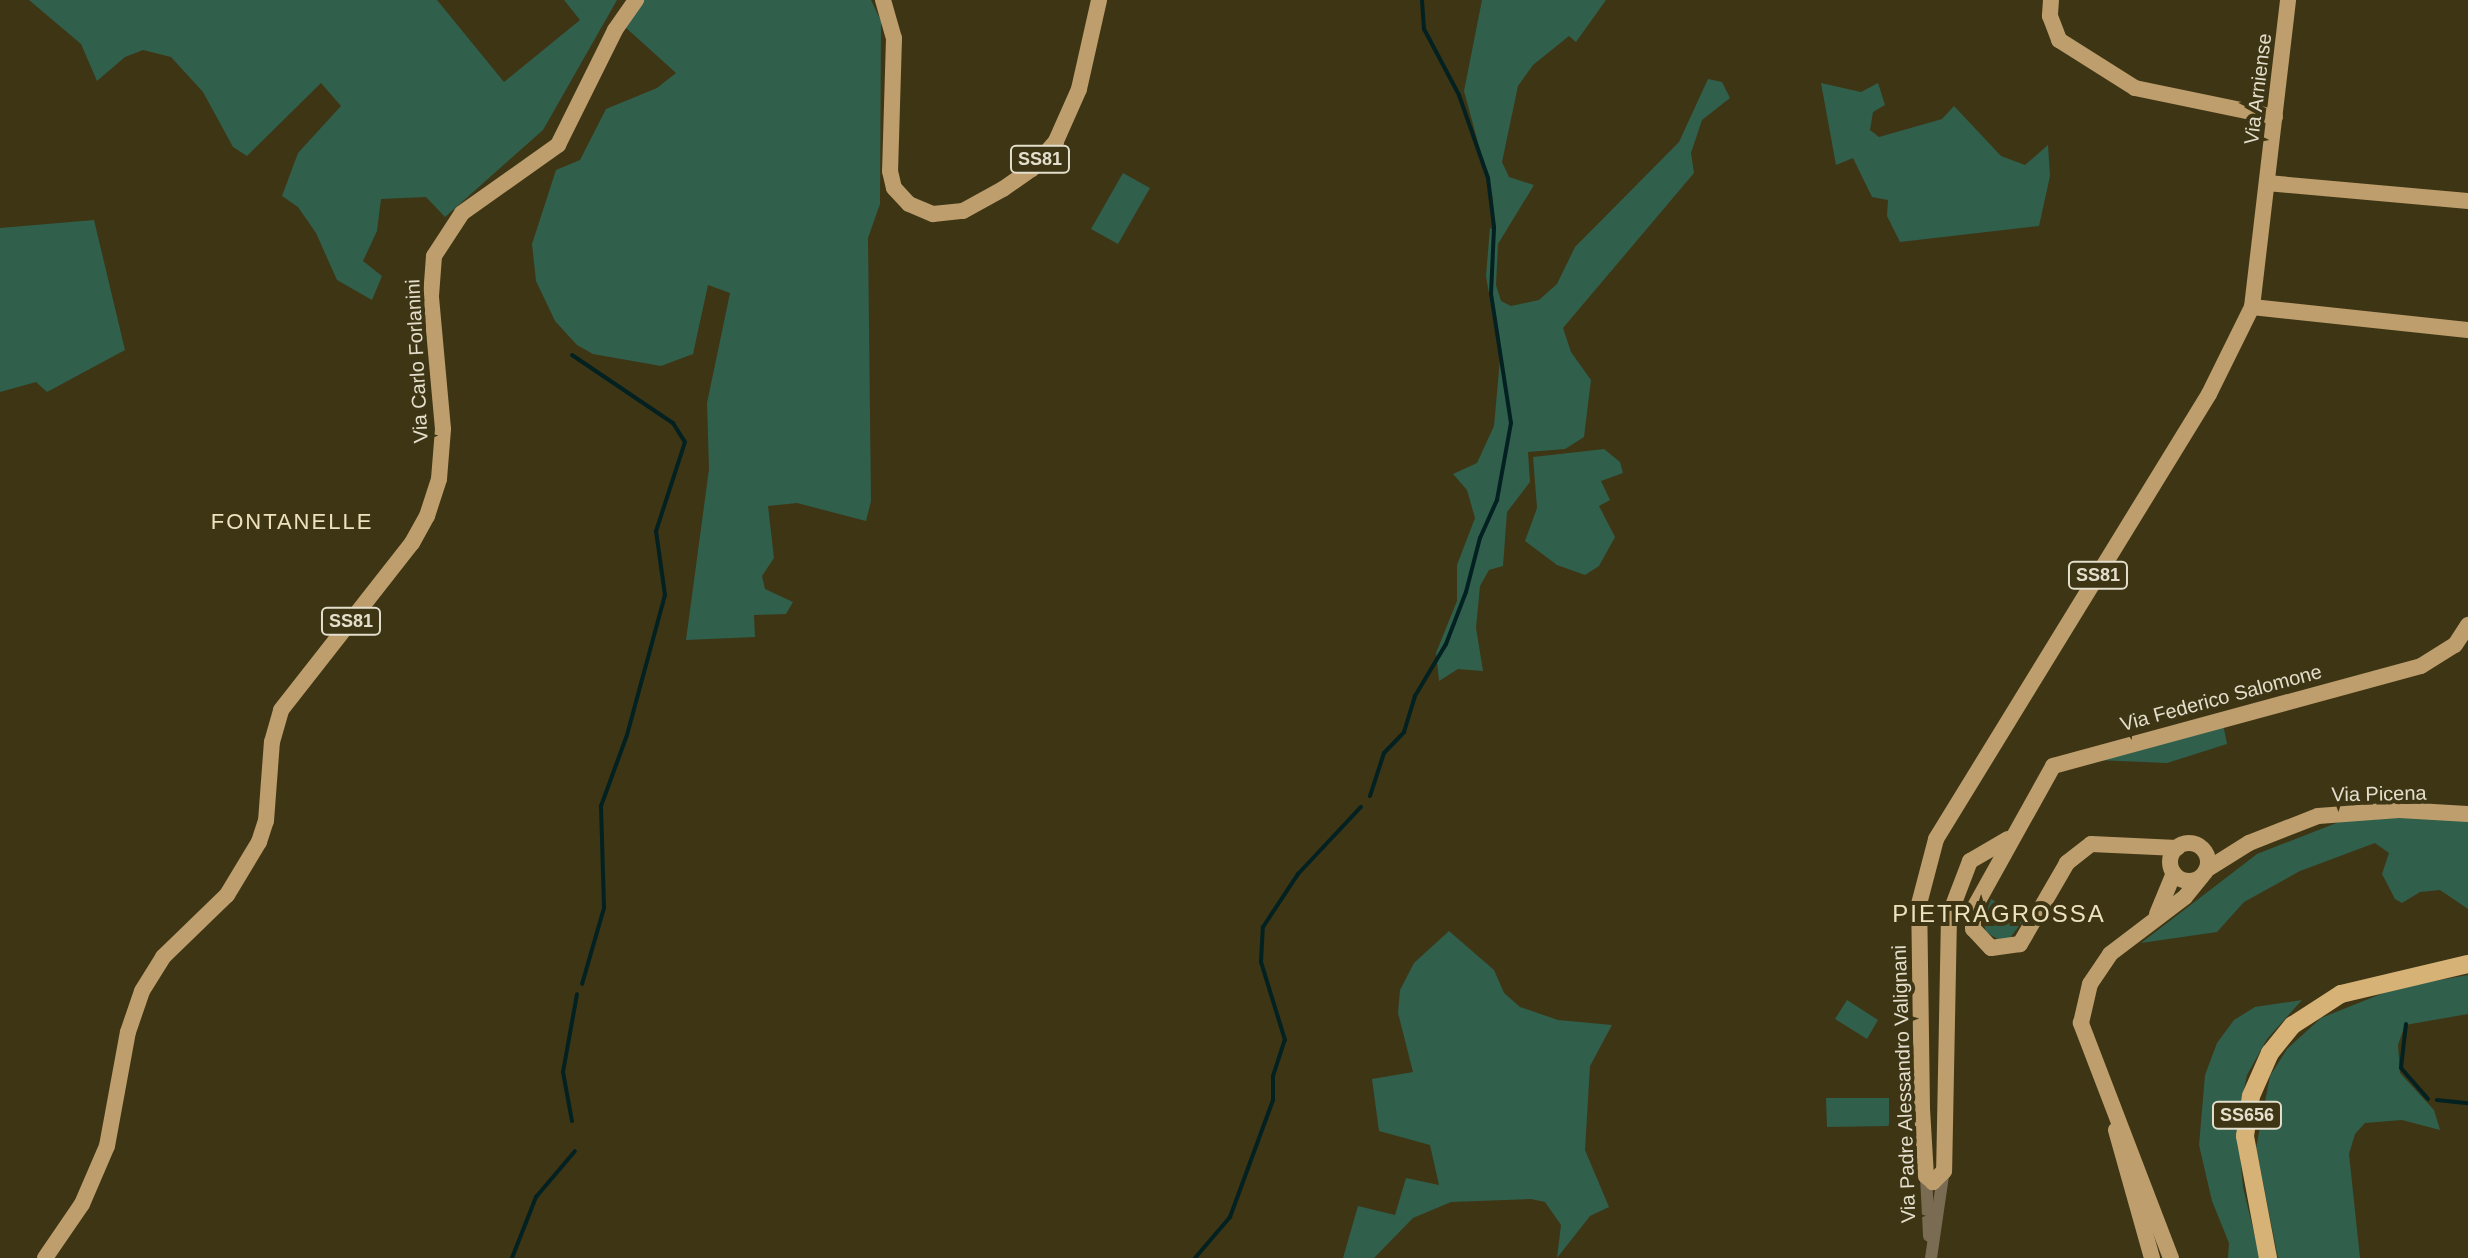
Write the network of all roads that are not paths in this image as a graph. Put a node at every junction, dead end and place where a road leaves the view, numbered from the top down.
1 (636, 0) edge
2 (883, 0) edge
3 (1099, 0) edge
4 (2051, 0) edge
5 (2288, 0) edge
6 (2275, 117) junction
7 (2267, 183) junction
8 (2468, 201) edge
9 (2252, 307) junction
10 (2468, 330) edge
11 (2468, 625) edge
12 (2468, 814) edge
13 (2008, 839) junction
14 (2124, 842) junction
15 (2249, 843) junction
16 (2177, 848) junction
17 (2203, 850) junction
18 (2172, 870) junction
19 (2203, 873) junction
20 (2152, 922) junction
21 (2468, 964) edge
22 (2113, 1109) junction
23 (1926, 1176) junction
24 (1943, 1176) junction
25 (45, 1258) edge
26 (1931, 1258) edge
27 (2152, 1258) edge
28 (2171, 1258) edge
29 (2268, 1258) edge

1 - 25 main road, Via Carlo Forlanini / SS81
2 - 3 main road, SS81
4 - 6 main road
5 - 6 main road, Via Arniense
6 - 7 main road, Via Arniense / SS81
7 - 8 main road
7 - 9 main road, Via Padre Alessandro Valignani / SS81
9 - 10 main road
9 - 23 main road, Via Padre Alessandro Valignani / SS81
11 - 13 main road, Via Federico Salomone
12 - 15 main road, Via Picena
13 - 14 main road
13 - 24 main road
14 - 16 main road
14 - 18 main road
15 - 17 main road, Via Picena
15 - 19 main road, Via Picena
16 - 17 main road
16 - 18 main road
17 - 19 main road
18 - 19 main road
18 - 20 main road
19 - 20 main road, Via Picena
20 - 22 main road, Via Picena
21 - 29 highway, SS656
22 - 27 main road
22 - 28 main road
23 - 24 main road
23 - 26 street, Via Padre Alessandro Valignani
24 - 26 street

